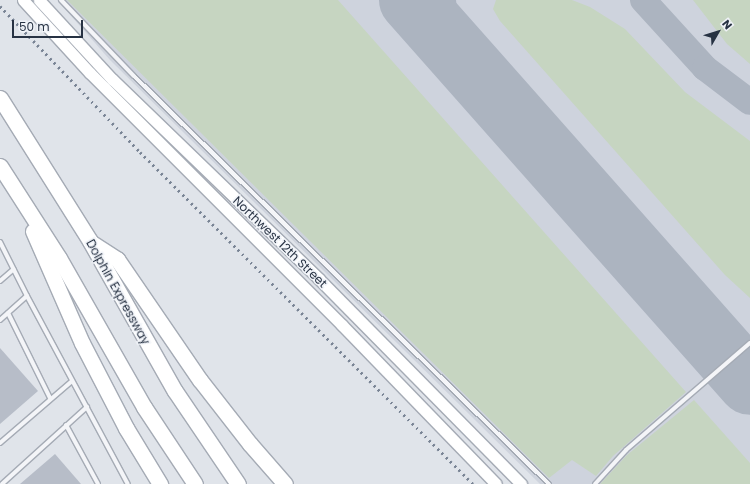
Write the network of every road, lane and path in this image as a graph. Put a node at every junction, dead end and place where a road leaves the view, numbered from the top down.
1 (23, 0) edge
2 (39, 0) edge
3 (60, 0) edge
4 (0, 98) edge
5 (0, 166) edge
6 (15, 189) junction
7 (90, 241) junction
8 (0, 242) edge
9 (14, 269) junction
10 (0, 281) edge
11 (27, 296) junction
12 (8, 313) junction
13 (0, 320) edge
14 (750, 344) edge
15 (72, 381) junction
16 (50, 398) junction
17 (87, 407) junction
18 (459, 421) junction
19 (66, 425) junction
20 (0, 443) edge
21 (2, 484) edge
22 (98, 484) edge
23 (128, 484) edge
24 (160, 484) edge
25 (195, 484) edge
26 (238, 484) edge
27 (285, 484) edge
28 (496, 484) edge
29 (511, 484) edge
30 (521, 484) edge
31 (549, 484) edge
32 (595, 484) edge

1 - 28 main road, Northwest 12th Street
2 - 18 main road, Northwest 12th Street
3 - 31 lane
4 - 7 highway, Dolphin Expressway
5 - 6 highway
6 - 24 highway
6 - 25 highway
7 - 26 highway, Dolphin Expressway
7 - 27 highway
8 - 9 lane
9 - 10 lane
9 - 11 lane
11 - 12 lane
11 - 15 lane
12 - 13 lane
12 - 16 lane
14 - 32 lane
15 - 16 lane
15 - 17 lane
16 - 20 lane
17 - 19 lane
17 - 23 lane
18 - 29 main road
18 - 30 main road, Northwest 12th Street
19 - 21 lane
19 - 22 lane

